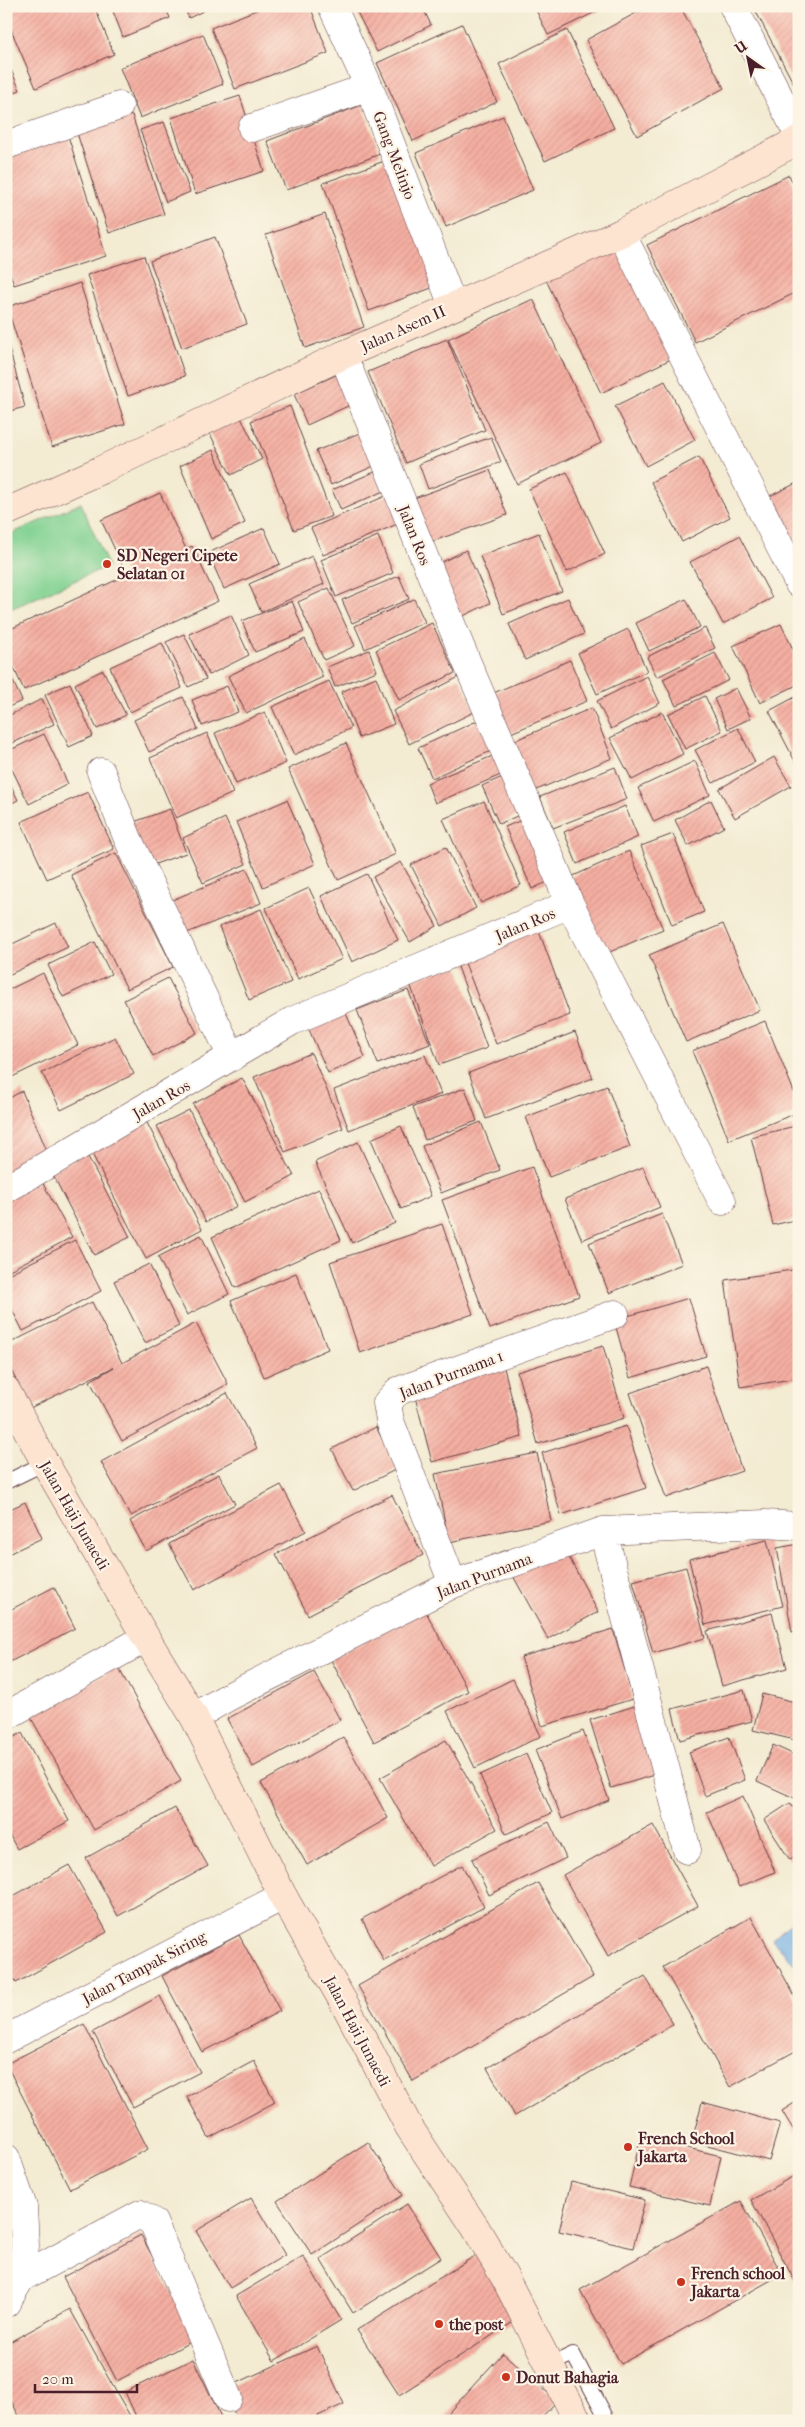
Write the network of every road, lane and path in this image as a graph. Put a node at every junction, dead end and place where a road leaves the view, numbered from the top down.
1 (332, 6) edge
2 (733, 6) edge
3 (369, 87) junction
4 (119, 106) dead end
5 (252, 128) dead end
6 (799, 136) edge
7 (799, 140) edge
8 (6, 145) edge
9 (621, 233) junction
10 (453, 306) junction
11 (343, 355) junction
12 (6, 512) edge
13 (799, 584) edge
14 (101, 772) dead end
15 (570, 904) junction
16 (232, 1057) junction
17 (6, 1189) edge
18 (722, 1201) dead end
19 (615, 1314) dead end
20 (6, 1390) edge
21 (45, 1463) junction
22 (6, 1482) edge
23 (799, 1526) edge
24 (603, 1532) junction
25 (453, 1584) junction
26 (146, 1638) junction
27 (6, 1716) edge
28 (194, 1717) junction
29 (686, 1850) dead end
30 (283, 1896) junction
31 (6, 2039) edge
32 (6, 2158) edge
33 (20, 2278) junction
34 (6, 2304) edge
35 (550, 2365) junction
36 (228, 2398) dead end
37 (578, 2421) edge
38 (608, 2421) edge

1 - 3 street, Gang Melinjo
2 - 6 street
3 - 5 street
3 - 10 street, Gang Melinjo
4 - 8 street
7 - 9 street, Jalan Asem II
9 - 10 street, Jalan Asem II
9 - 13 street
10 - 11 street, Jalan Asem II
11 - 12 street, Jalan Asem II
11 - 15 street, Jalan Ros
14 - 16 street
15 - 16 street, Jalan Ros
15 - 18 street
16 - 17 street, Jalan Ros
19 - 25 street, Jalan Purnama 1
20 - 21 street, Jalan Haji Junaedi
21 - 22 lane
21 - 26 street, Jalan Haji Junaedi
23 - 24 street, Jalan Purnama
24 - 25 street, Jalan Purnama
24 - 29 street
25 - 28 street, Jalan Purnama
26 - 27 street
26 - 28 street, Jalan Haji Junaedi
28 - 30 street, Jalan Haji Junaedi
30 - 31 street, Jalan Tampak Siring
30 - 35 street, Jalan Haji Junaedi
32 - 33 street
33 - 34 street
33 - 36 street
35 - 37 street, Jalan Haji Junaedi
35 - 38 lane

